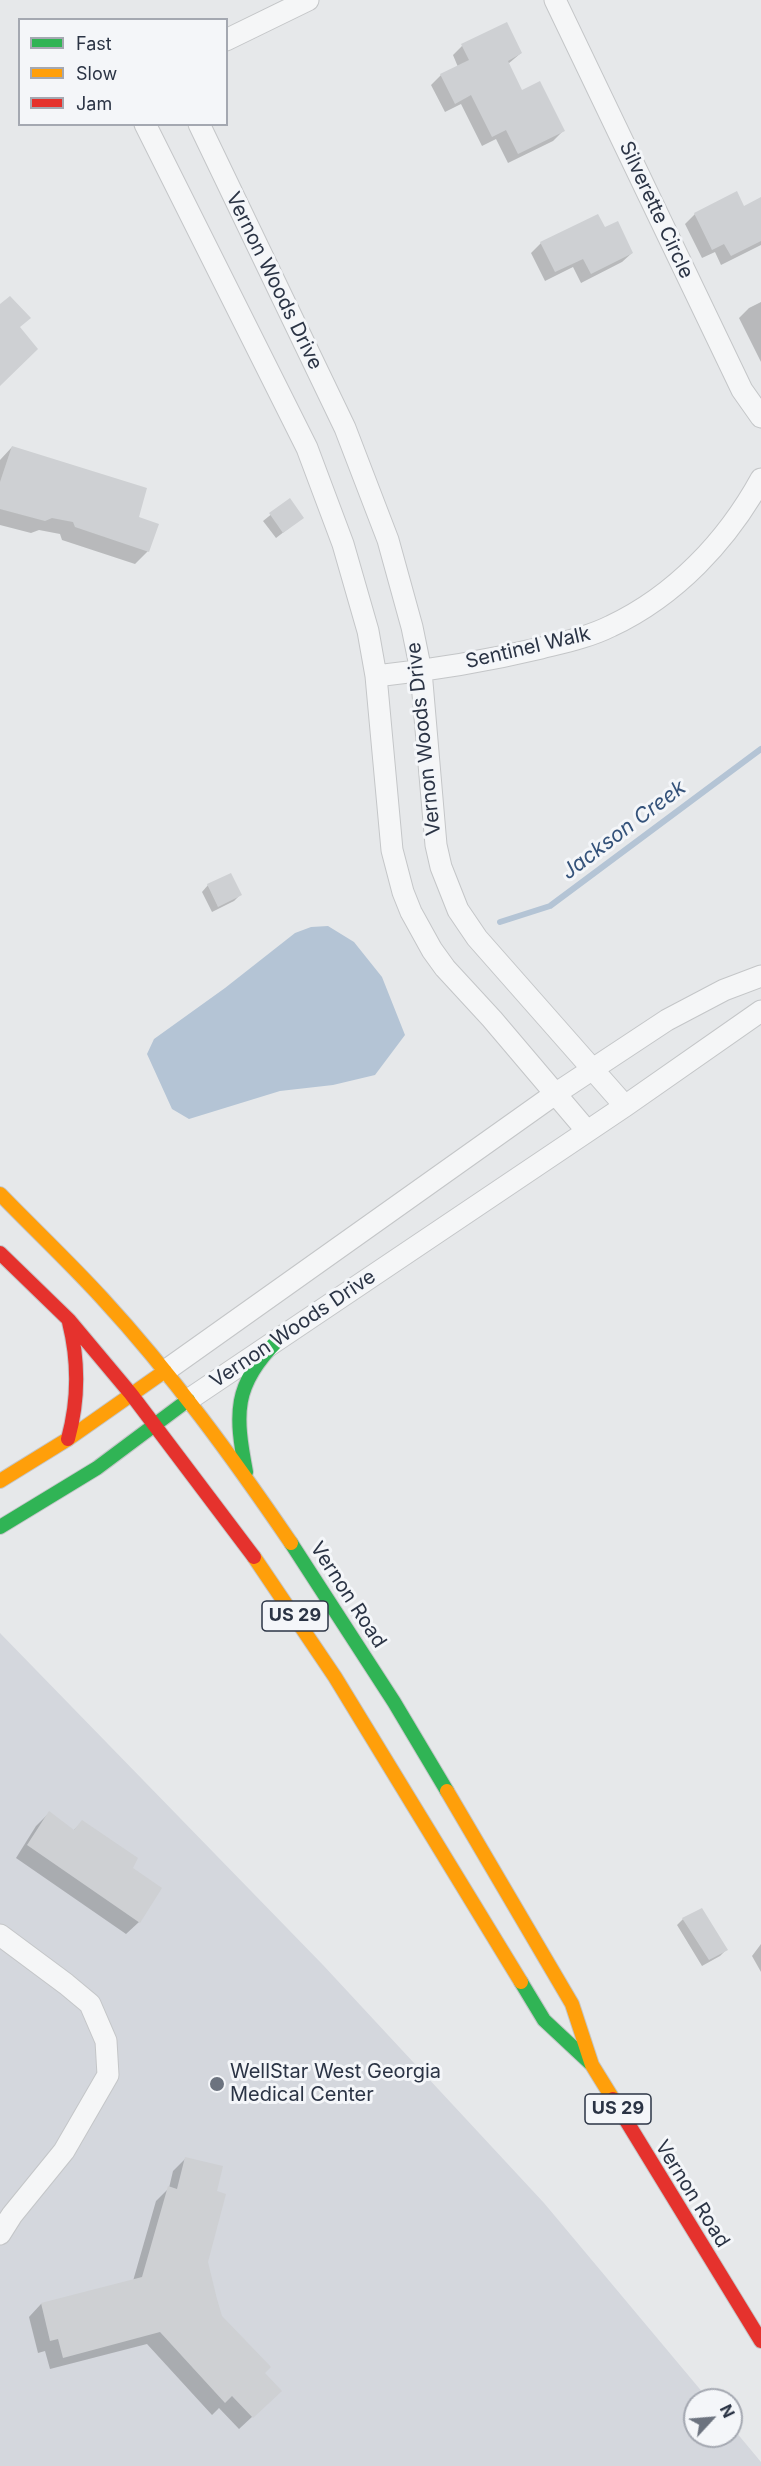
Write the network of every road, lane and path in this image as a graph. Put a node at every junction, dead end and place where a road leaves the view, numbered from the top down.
1 (308, 0) edge
2 (559, 1) edge
3 (228, 39) edge
4 (146, 126) edge
5 (200, 126) edge
6 (761, 417) edge
7 (761, 479) edge
8 (421, 671) junction
9 (376, 676) junction
10 (761, 976) edge
11 (761, 1011) edge
12 (594, 1070) junction
13 (555, 1094) junction
14 (625, 1106) junction
15 (587, 1131) junction
16 (0, 1194) edge
17 (0, 1254) edge
18 (69, 1320) junction
19 (277, 1341) junction
20 (165, 1371) junction
21 (131, 1394) junction
22 (188, 1400) junction
23 (156, 1427) junction
24 (68, 1439) junction
25 (248, 1480) junction
26 (0, 1481) edge
27 (0, 1527) edge
28 (0, 1935) edge
29 (592, 2065) junction
30 (0, 2234) edge
31 (761, 2341) edge

1 - 3 street
2 - 6 street, Silverette Circle
4 - 9 street
5 - 8 street, Vernon Woods Drive
7 - 8 street, Sentinel Walk
8 - 9 street, Sentinel Walk
8 - 12 street, Vernon Woods Drive
9 - 13 street
10 - 12 street, Vernon Woods Drive
11 - 14 street
12 - 13 street, Vernon Woods Drive
12 - 14 street, Vernon Woods Drive
13 - 15 street
13 - 20 street, Vernon Woods Drive
14 - 15 street, Vernon Woods Drive
15 - 19 street, Vernon Woods Drive
16 - 20 main road, Vernon Road / US 29
17 - 18 main road, Vernon Road / US 29
18 - 21 main road, Vernon Road / US 29
18 - 24 main road
19 - 22 street, Vernon Woods Drive
19 - 25 main road
20 - 21 main road, Vernon Woods Drive
20 - 22 main road, Vernon Road / US 29
21 - 23 main road, Vernon Road / US 29
21 - 24 main road, Vernon Woods Drive
22 - 23 main road, Vernon Woods Drive
22 - 25 main road, Vernon Road / US 29
23 - 27 main road, Vernon Woods Drive
23 - 29 main road, Vernon Road / US 29
24 - 26 main road, Vernon Woods Drive
25 - 29 main road, Vernon Road / US 29
28 - 30 street
29 - 31 main road, Vernon Road / US 29

